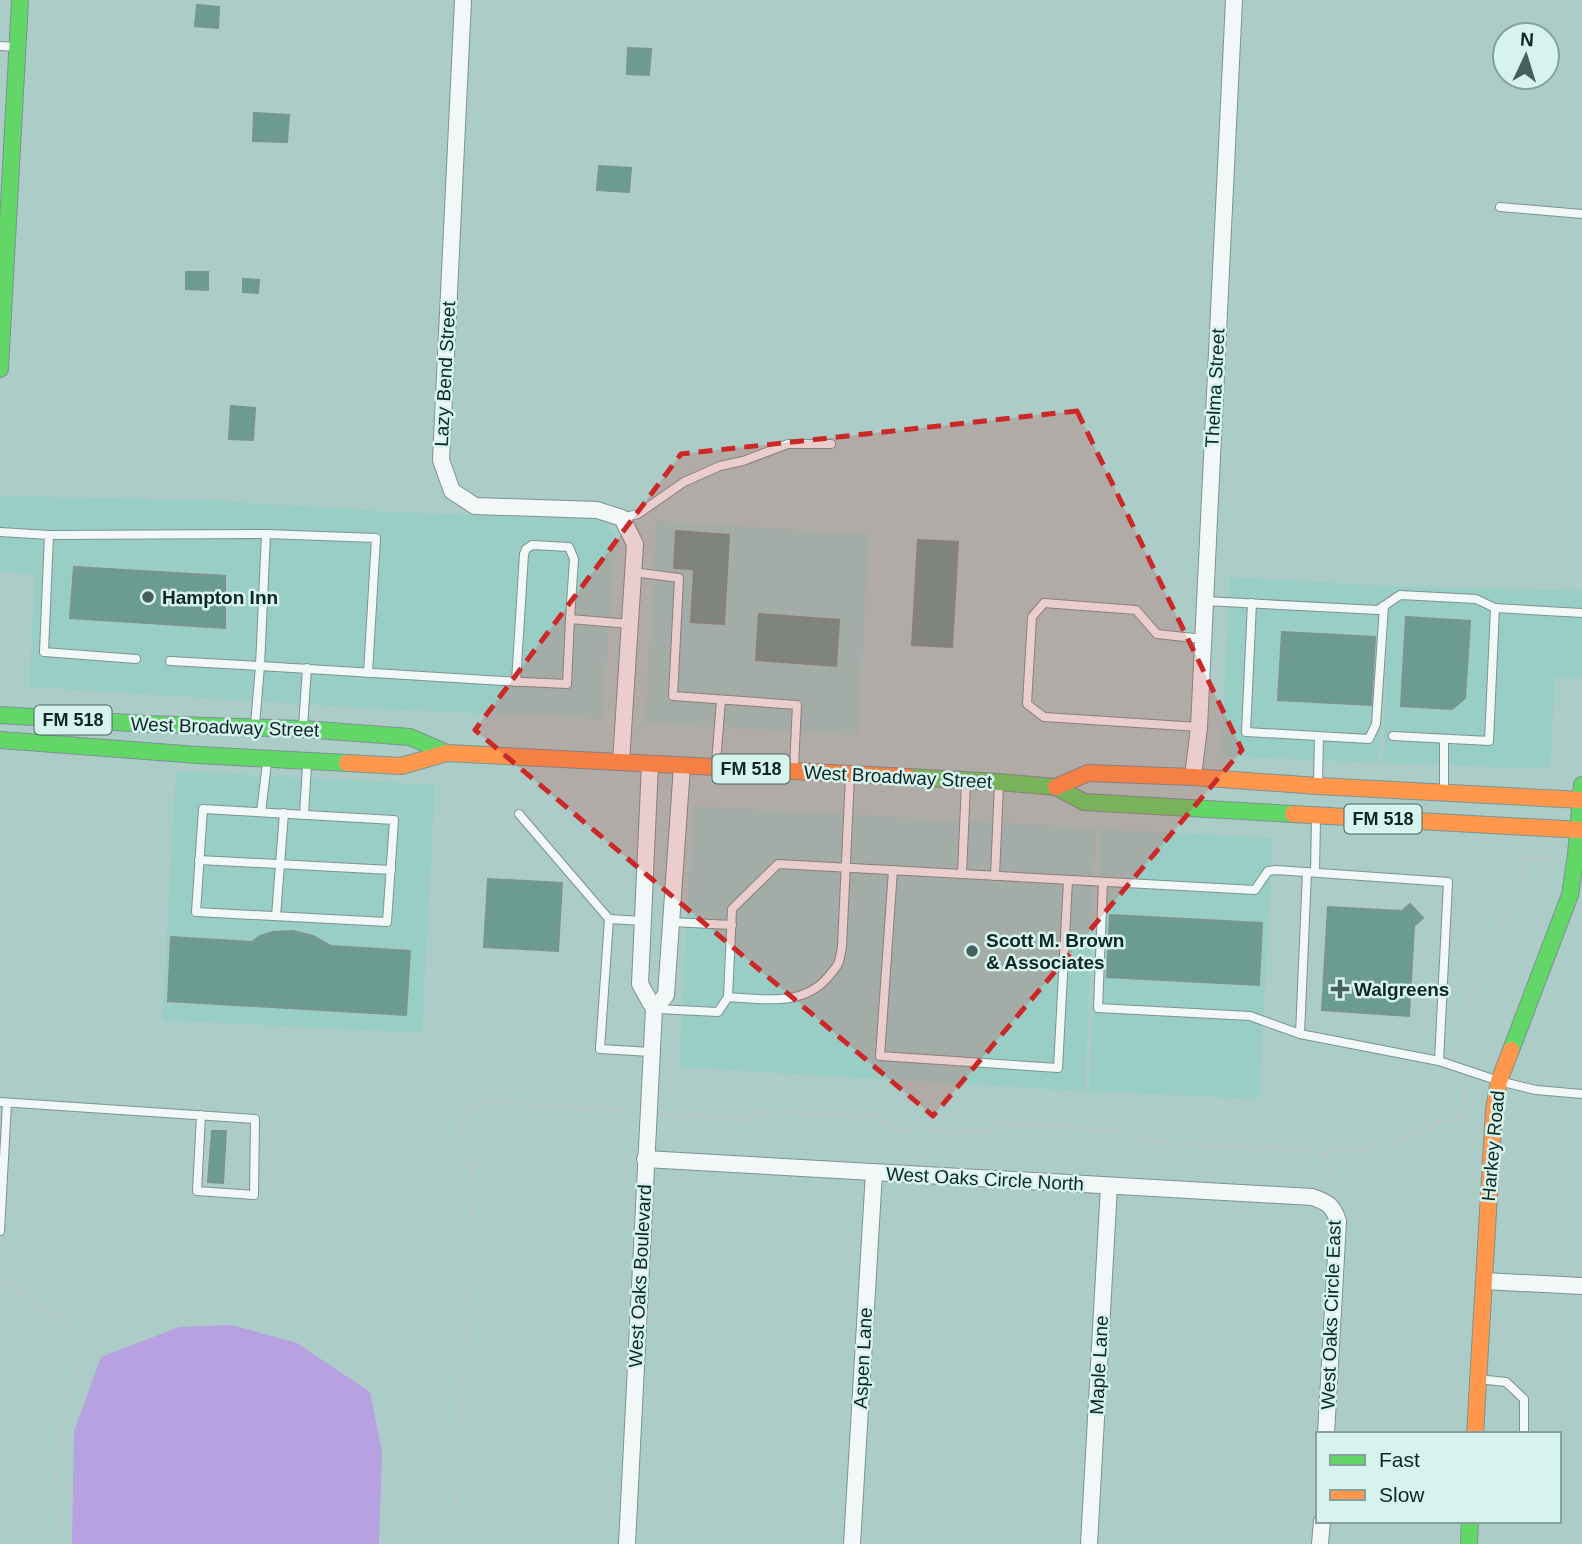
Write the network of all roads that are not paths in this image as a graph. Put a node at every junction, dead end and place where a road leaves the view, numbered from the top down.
1 (20, 0) edge
2 (463, 0) edge
3 (1234, 0) edge
4 (8, 46) edge
5 (1500, 208) dead end
6 (1582, 214) edge
7 (0, 369) edge
8 (831, 444) dead end
9 (622, 518) junction
10 (0, 532) edge
11 (266, 534) junction
12 (50, 535) junction
13 (634, 572) junction
14 (1205, 601) junction
15 (1252, 603) junction
16 (1384, 606) junction
17 (1495, 608) junction
18 (1582, 613) edge
19 (570, 619) junction
20 (630, 624) junction
21 (1203, 639) junction
22 (136, 659) dead end
23 (170, 661) dead end
24 (260, 666) junction
25 (307, 668) junction
26 (368, 673) junction
27 (516, 682) junction
28 (721, 699) junction
29 (0, 715) edge
30 (1199, 727) junction
31 (255, 728) junction
32 (303, 729) junction
33 (373, 735) junction
34 (1319, 736) junction
35 (1393, 736) dead end
36 (1444, 739) junction
37 (0, 740) edge
38 (447, 753) junction
39 (198, 755) junction
40 (268, 758) junction
41 (308, 761) junction
42 (621, 762) junction
43 (650, 764) junction
44 (682, 766) junction
45 (716, 768) junction
46 (794, 771) junction
47 (850, 774) junction
48 (1193, 777) junction
49 (967, 780) junction
50 (999, 782) junction
51 (1318, 786) junction
52 (1055, 787) junction
53 (1444, 793) junction
54 (1582, 795) edge
55 (261, 812) junction
56 (284, 813) junction
57 (519, 814) dead end
58 (304, 815) junction
59 (1316, 816) junction
60 (1580, 830) edge
61 (199, 860) junction
62 (280, 864) junction
63 (845, 867) junction
64 (391, 870) junction
65 (892, 870) junction
66 (1311, 872) junction
67 (962, 874) junction
68 (995, 876) junction
69 (1069, 880) junction
70 (1103, 882) junction
71 (276, 916) junction
72 (609, 919) junction
73 (644, 921) junction
74 (671, 922) junction
75 (732, 925) junction
76 (728, 997) junction
77 (653, 1009) junction
78 (1300, 1034) junction
79 (650, 1052) junction
80 (1439, 1061) junction
81 (1499, 1081) junction
82 (1582, 1094) edge
83 (4, 1103) edge
84 (201, 1115) junction
85 (645, 1159) junction
86 (874, 1172) junction
87 (1109, 1186) junction
88 (1325, 1201) joint
89 (0, 1231) edge
90 (1484, 1281) junction
91 (1582, 1286) edge
92 (1478, 1379) junction
93 (1326, 1432) edge
94 (1475, 1432) edge
95 (1524, 1432) edge
96 (1322, 1523) edge
97 (1471, 1523) edge
98 (627, 1544) edge
99 (852, 1544) edge
100 (1088, 1544) edge
101 (1320, 1544) edge
102 (1469, 1544) edge

1 - 4 main road
2 - 9 street, Lazy Bend Street
3 - 14 street, Thelma Street
4 - 7 main road
5 - 6 lane
8 - 9 lane
9 - 13 street
10 - 12 lane
11 - 12 lane
11 - 24 lane
11 - 26 lane
12 - 22 lane
13 - 20 street
13 - 28 lane
14 - 15 lane
14 - 21 street, Thelma Street
15 - 16 lane
15 - 34 lane
16 - 17 lane
16 - 34 lane
17 - 18 lane
17 - 36 lane
19 - 20 lane
19 - 27 lane
19 - 27 lane
20 - 42 street
21 - 30 street, Thelma Street
21 - 30 lane
23 - 24 lane
24 - 25 lane
24 - 31 lane
25 - 26 lane
25 - 32 lane
26 - 27 lane
28 - 45 lane
28 - 46 lane
29 - 31 main road, West Broadway Street / FM 518
30 - 48 street, Thelma Street
31 - 32 main road, West Broadway Street / FM 518
32 - 33 main road, West Broadway Street / FM 518
32 - 39 main road
33 - 38 main road, West Broadway Street / FM 518
33 - 40 main road
34 - 51 lane
35 - 36 lane
36 - 53 lane
37 - 39 main road, West Broadway Street / FM 518
38 - 41 main road, West Broadway Street / FM 518
38 - 42 main road, West Broadway Street / FM 518
39 - 40 main road, West Broadway Street / FM 518
40 - 41 main road, West Broadway Street / FM 518
40 - 55 lane
41 - 58 lane
42 - 43 main road, West Broadway Street / FM 518
43 - 44 main road, West Broadway Street / FM 518
43 - 73 street, West Oaks Boulevard
44 - 45 main road, West Broadway Street / FM 518
44 - 74 street, West Oaks Boulevard
45 - 46 main road, West Broadway Street / FM 518
46 - 47 main road, West Broadway Street / FM 518
47 - 49 main road, West Broadway Street / FM 518
47 - 63 lane
48 - 51 main road, West Broadway Street / FM 518
48 - 52 main road, West Broadway Street / FM 518
49 - 50 main road, West Broadway Street / FM 518
49 - 67 lane
50 - 52 main road, West Broadway Street / FM 518
50 - 68 lane
51 - 53 main road, West Broadway Street / FM 518
52 - 59 main road, West Broadway Street / FM 518
53 - 54 main road, West Broadway Street / FM 518
54 - 60 main road, Harkey Road
55 - 56 lane
55 - 61 lane
56 - 58 lane
56 - 62 lane
57 - 72 lane
58 - 64 lane
59 - 60 main road, West Broadway Street / FM 518
59 - 66 lane
60 - 81 main road, Harkey Road
61 - 62 lane
61 - 71 lane
62 - 64 lane
62 - 71 lane
63 - 65 lane
63 - 75 lane
63 - 76 lane
64 - 71 lane
65 - 67 lane
65 - 69 lane
66 - 70 lane
66 - 78 lane
66 - 80 lane
67 - 68 lane
68 - 69 lane
69 - 70 lane
70 - 78 lane
72 - 73 lane
72 - 79 lane
73 - 74 street
73 - 77 street, West Oaks Boulevard
74 - 75 lane
74 - 77 street, West Oaks Boulevard
75 - 76 lane
76 - 77 lane
77 - 79 street, West Oaks Boulevard
78 - 80 lane
79 - 85 street, West Oaks Boulevard
80 - 81 lane
81 - 82 lane
81 - 90 main road, Harkey Road
83 - 84 lane
83 - 89 lane
84 - 84 lane
85 - 86 street, West Oaks Circle North
85 - 98 street, West Oaks Boulevard
86 - 87 street, West Oaks Circle North
86 - 99 street, Aspen Lane
87 - 88 street, West Oaks Circle North
87 - 100 street, Maple Lane
88 - 93 street, West Oaks Circle East
90 - 91 street
90 - 92 main road, Harkey Road
92 - 94 main road, Harkey Road
92 - 95 lane
96 - 101 street
97 - 102 main road

